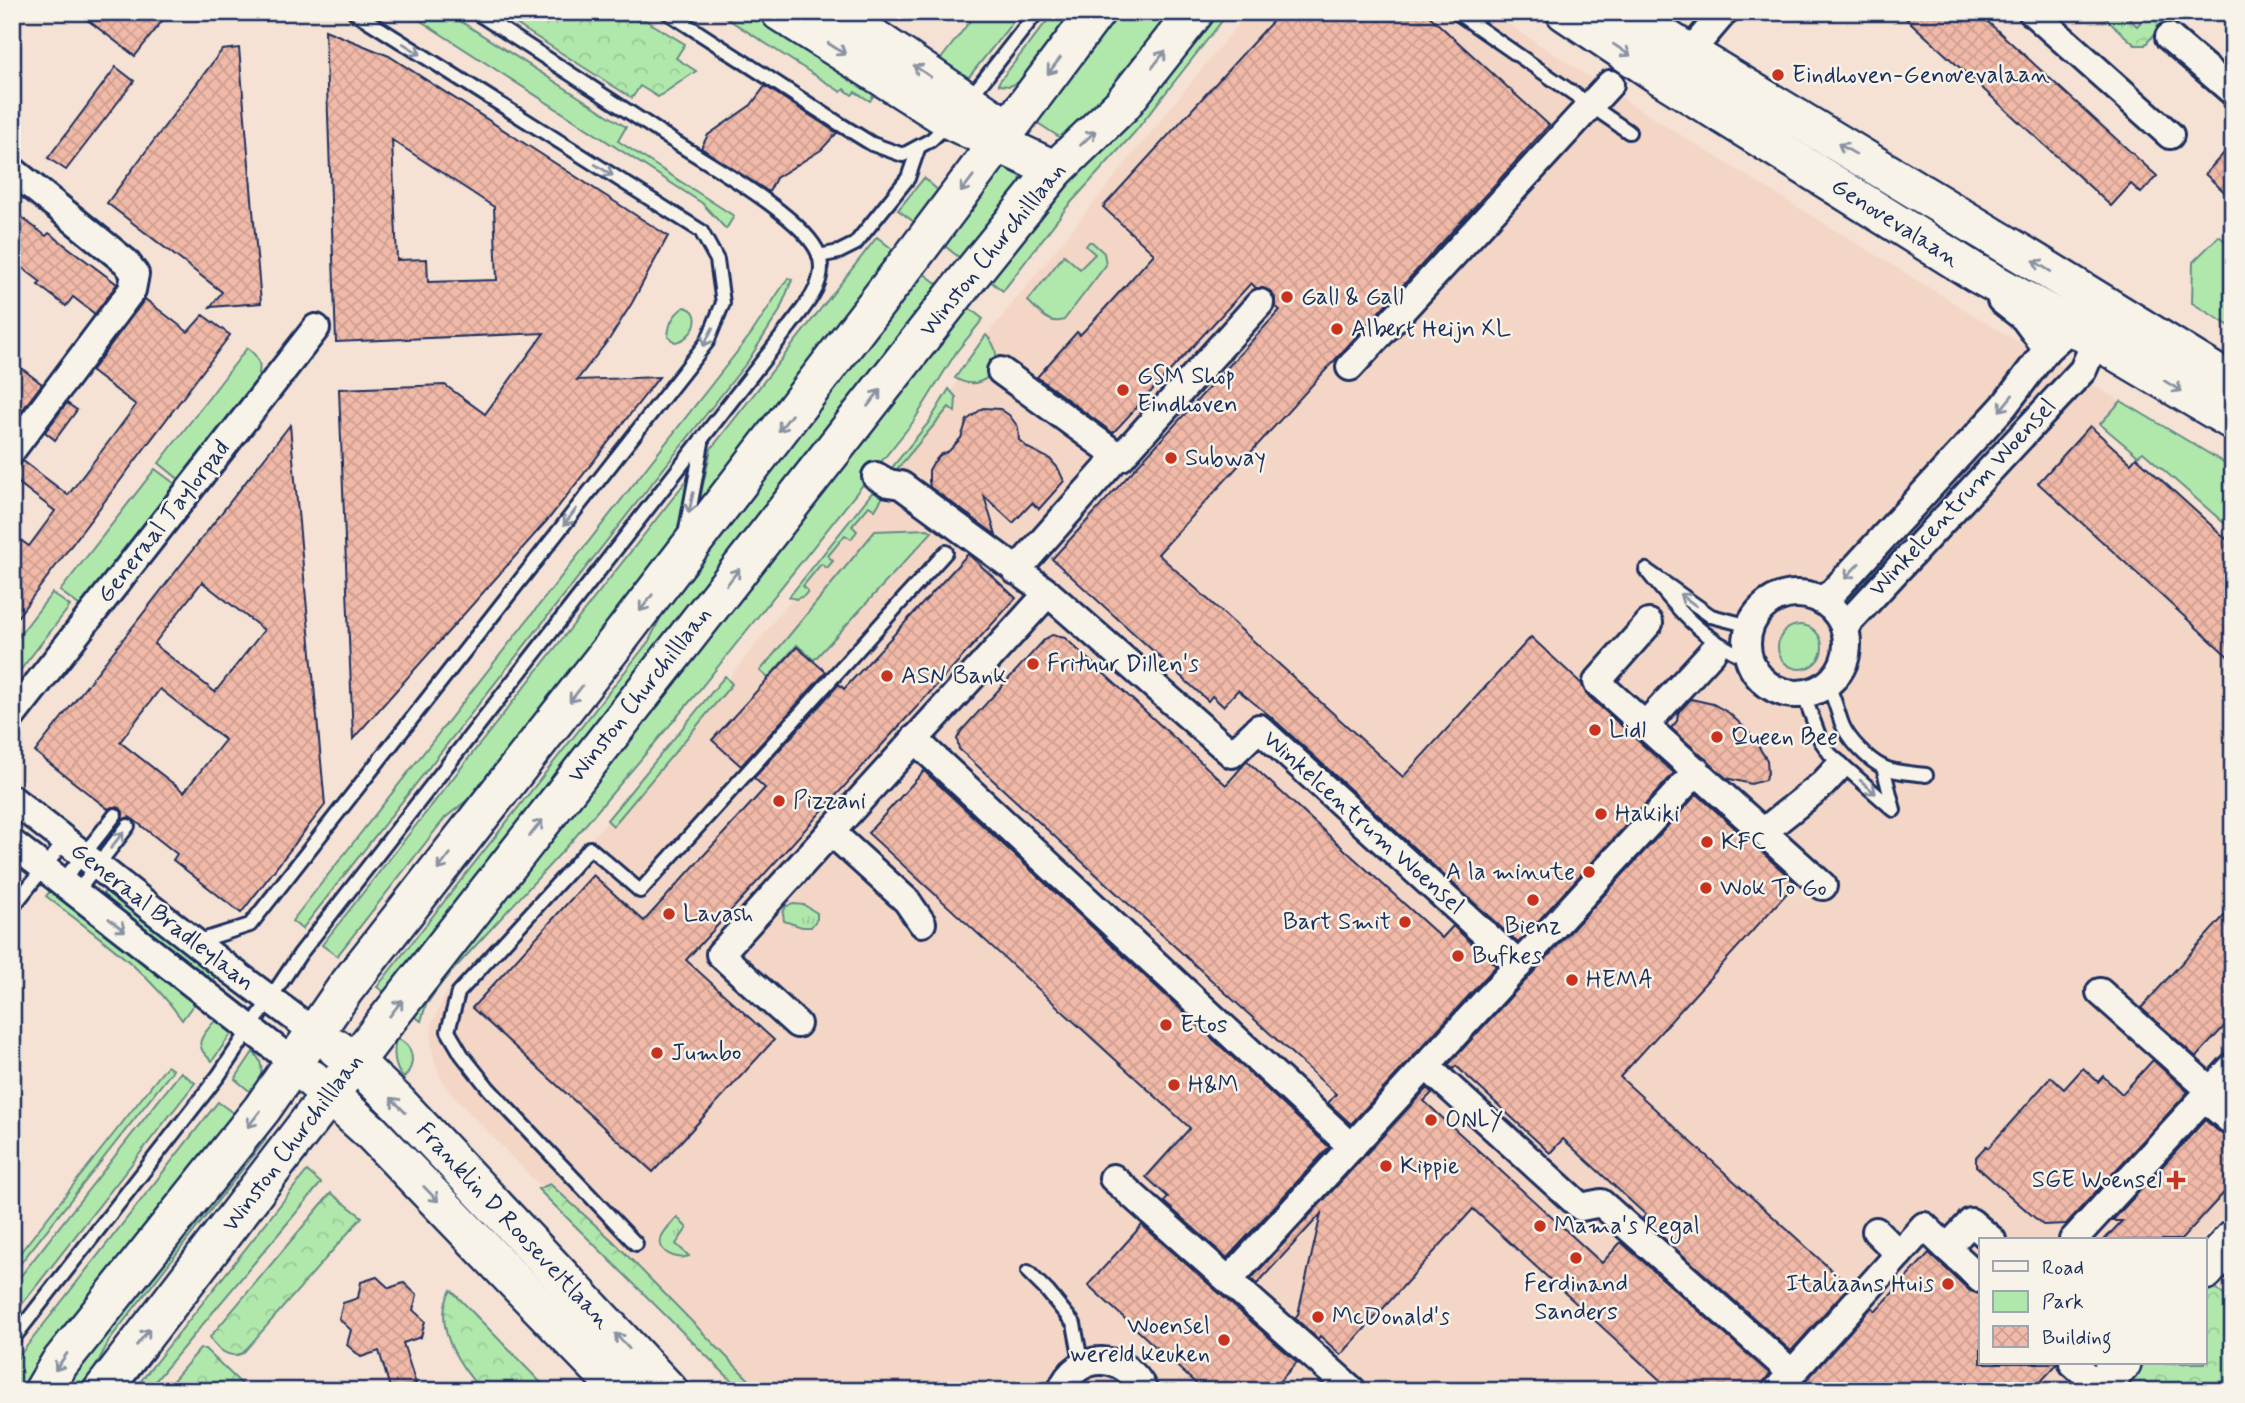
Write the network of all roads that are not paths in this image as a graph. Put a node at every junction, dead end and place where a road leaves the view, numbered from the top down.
1 (354, 12) edge
2 (475, 12) edge
3 (667, 12) edge
4 (780, 12) edge
5 (836, 12) edge
6 (1037, 12) edge
7 (1096, 12) edge
8 (1195, 12) edge
9 (1456, 12) edge
10 (1565, 12) edge
11 (1625, 12) edge
12 (1724, 12) edge
13 (2032, 12) edge
14 (2169, 37) dead end
15 (1689, 53) junction
16 (1610, 84) dead end
17 (2233, 92) edge
18 (1590, 105) junction
19 (959, 111) junction
20 (1629, 132) dead end
21 (2170, 135) dead end
22 (1002, 136) junction
23 (918, 149) junction
24 (12, 170) edge
25 (1055, 170) junction
26 (819, 256) junction
27 (2100, 302) junction
28 (1260, 303) dead end
29 (316, 328) dead end
30 (2074, 346) junction
31 (1351, 367) dead end
32 (1001, 371) dead end
33 (2233, 384) edge
34 (2233, 421) edge
35 (703, 439) junction
36 (12, 450) edge
37 (1118, 456) junction
38 (876, 476) dead end
39 (946, 552) dead end
40 (674, 566) junction
41 (1016, 571) junction
42 (1048, 593) junction
43 (1821, 600) junction
44 (1649, 623) dead end
45 (1750, 626) junction
46 (1844, 627) junction
47 (1713, 651) dead end
48 (1749, 659) junction
49 (1815, 688) junction
50 (12, 716) edge
51 (1646, 724) junction
52 (914, 738) junction
53 (1883, 767) junction
54 (1837, 769) dead end
55 (1697, 771) junction
56 (1926, 775) dead end
57 (12, 799) edge
58 (116, 815) dead end
59 (128, 826) dead end
60 (831, 832) junction
61 (1763, 832) junction
62 (12, 843) edge
63 (81, 854) junction
64 (60, 881) junction
65 (1823, 886) dead end
66 (12, 908) edge
67 (922, 923) dead end
68 (194, 942) junction
69 (1519, 965) junction
70 (2100, 992) dead end
71 (270, 1000) junction
72 (797, 1024) dead end
73 (251, 1029) junction
74 (314, 1032) junction
75 (293, 1062) junction
76 (355, 1062) junction
77 (1426, 1066) junction
78 (2233, 1066) edge
79 (329, 1095) junction
80 (2207, 1095) junction
81 (2233, 1123) edge
82 (1352, 1147) junction
83 (1113, 1178) dead end
84 (1875, 1231) dead end
85 (1990, 1238) edge
86 (2075, 1238) edge
87 (2233, 1239) edge
88 (636, 1244) dead end
89 (1947, 1248) junction
90 (1899, 1254) junction
91 (2206, 1270) edge
92 (1028, 1272) dead end
93 (1979, 1277) edge
94 (1229, 1280) junction
95 (12, 1340) edge
96 (2075, 1364) edge
97 (1082, 1366) junction
98 (2106, 1380) edge
99 (1784, 1382) edge
100 (1145, 1390) edge
101 (1352, 1390) edge
102 (43, 1391) edge
103 (102, 1391) edge
104 (621, 1391) edge
105 (669, 1391) edge
106 (1061, 1391) edge

1 -> 68 lane
2 - 26 lane
3 - 23 lane
4 -> 19 main road
19 -> 5 main road
6 - 19 lane
7 -> 22 main road, Winston Churchilllaan
25 -> 8 main road, Winston Churchilllaan
9 - 18 lane
10 -> 30 main road, Genovevalaan
11 - 15 main road, Genovevalaan
12 - 15 street
13 - 21 street
14 - 17 street
27 -> 15 main road, Genovevalaan
16 - 18 street
18 - 20 lane
18 - 31 street
19 - 22 main road
19 - 23 lane
22 - 25 main road
22 -> 40 main road, Winston Churchilllaan
23 - 26 lane
24 - 36 street
76 -> 25 main road, Winston Churchilllaan
26 - 35 lane
27 - 30 street, Winkelcentrum Woensel
27 - 33 main road, Genovevalaan
28 - 37 street
29 - 50 street, Generaal Taylorpad
30 -> 34 main road, Genovevalaan
30 -> 43 street, Winkelcentrum Woensel
30 - 46 street, Winkelcentrum Woensel
32 - 37 street
35 -> 40 lane
35 - 71 lane
37 - 41 street
38 - 41 street, Winkelcentrum Woensel
39 - 88 lane
40 -> 74 main road, Winston Churchilllaan
41 - 42 street, Winkelcentrum Woensel
42 - 52 street
42 - 69 street, Winkelcentrum Woensel
43 - 45 street
43 - 46 street
44 - 51 street
45 - 48 street
45 -> 48 lane
46 - 49 street
47 - 51 street
48 - 49 street
49 - 53 lane
49 -> 53 lane
51 - 55 street
52 - 60 street
52 - 82 street
53 - 56 lane
54 - 61 street
55 - 61 street
55 - 69 street
57 - 63 street, Generaal Bradleylaan
58 - 63 lane
63 -> 59 lane
60 - 67 street
60 - 72 street
61 - 65 street
62 - 64 street, Generaal Bradleylaan
63 - 64 lane
63 - 64 lane
63 - 68 street, Generaal Bradleylaan
64 - 66 lane
64 -> 73 street, Generaal Bradleylaan
68 - 71 street, Generaal Bradleylaan
69 - 77 street
70 - 80 street
71 - 73 lane
71 - 74 street, Generaal Bradleylaan
73 - 75 street, Generaal Bradleylaan
73 - 95 lane
74 - 75 main road, Winston Churchilllaan
74 - 76 main road, Franklin D Rooseveltlaan
75 - 79 main road, Franklin D Rooseveltlaan
75 -> 102 main road, Winston Churchilllaan
76 - 79 main road, Winston Churchilllaan
105 -> 76 main road, Franklin D Rooseveltlaan
77 - 82 street
77 - 99 street
78 - 80 street
103 -> 79 main road, Winston Churchilllaan
79 -> 104 main road, Franklin D Rooseveltlaan
80 - 81 street
80 - 86 street
82 - 94 street
83 - 94 street
84 - 90 street
85 - 89 street
87 - 91 main road
89 - 90 street
89 - 93 street
90 - 99 street
92 - 97 lane
94 - 101 street
96 - 98 street
97 - 100 street
97 - 106 street

